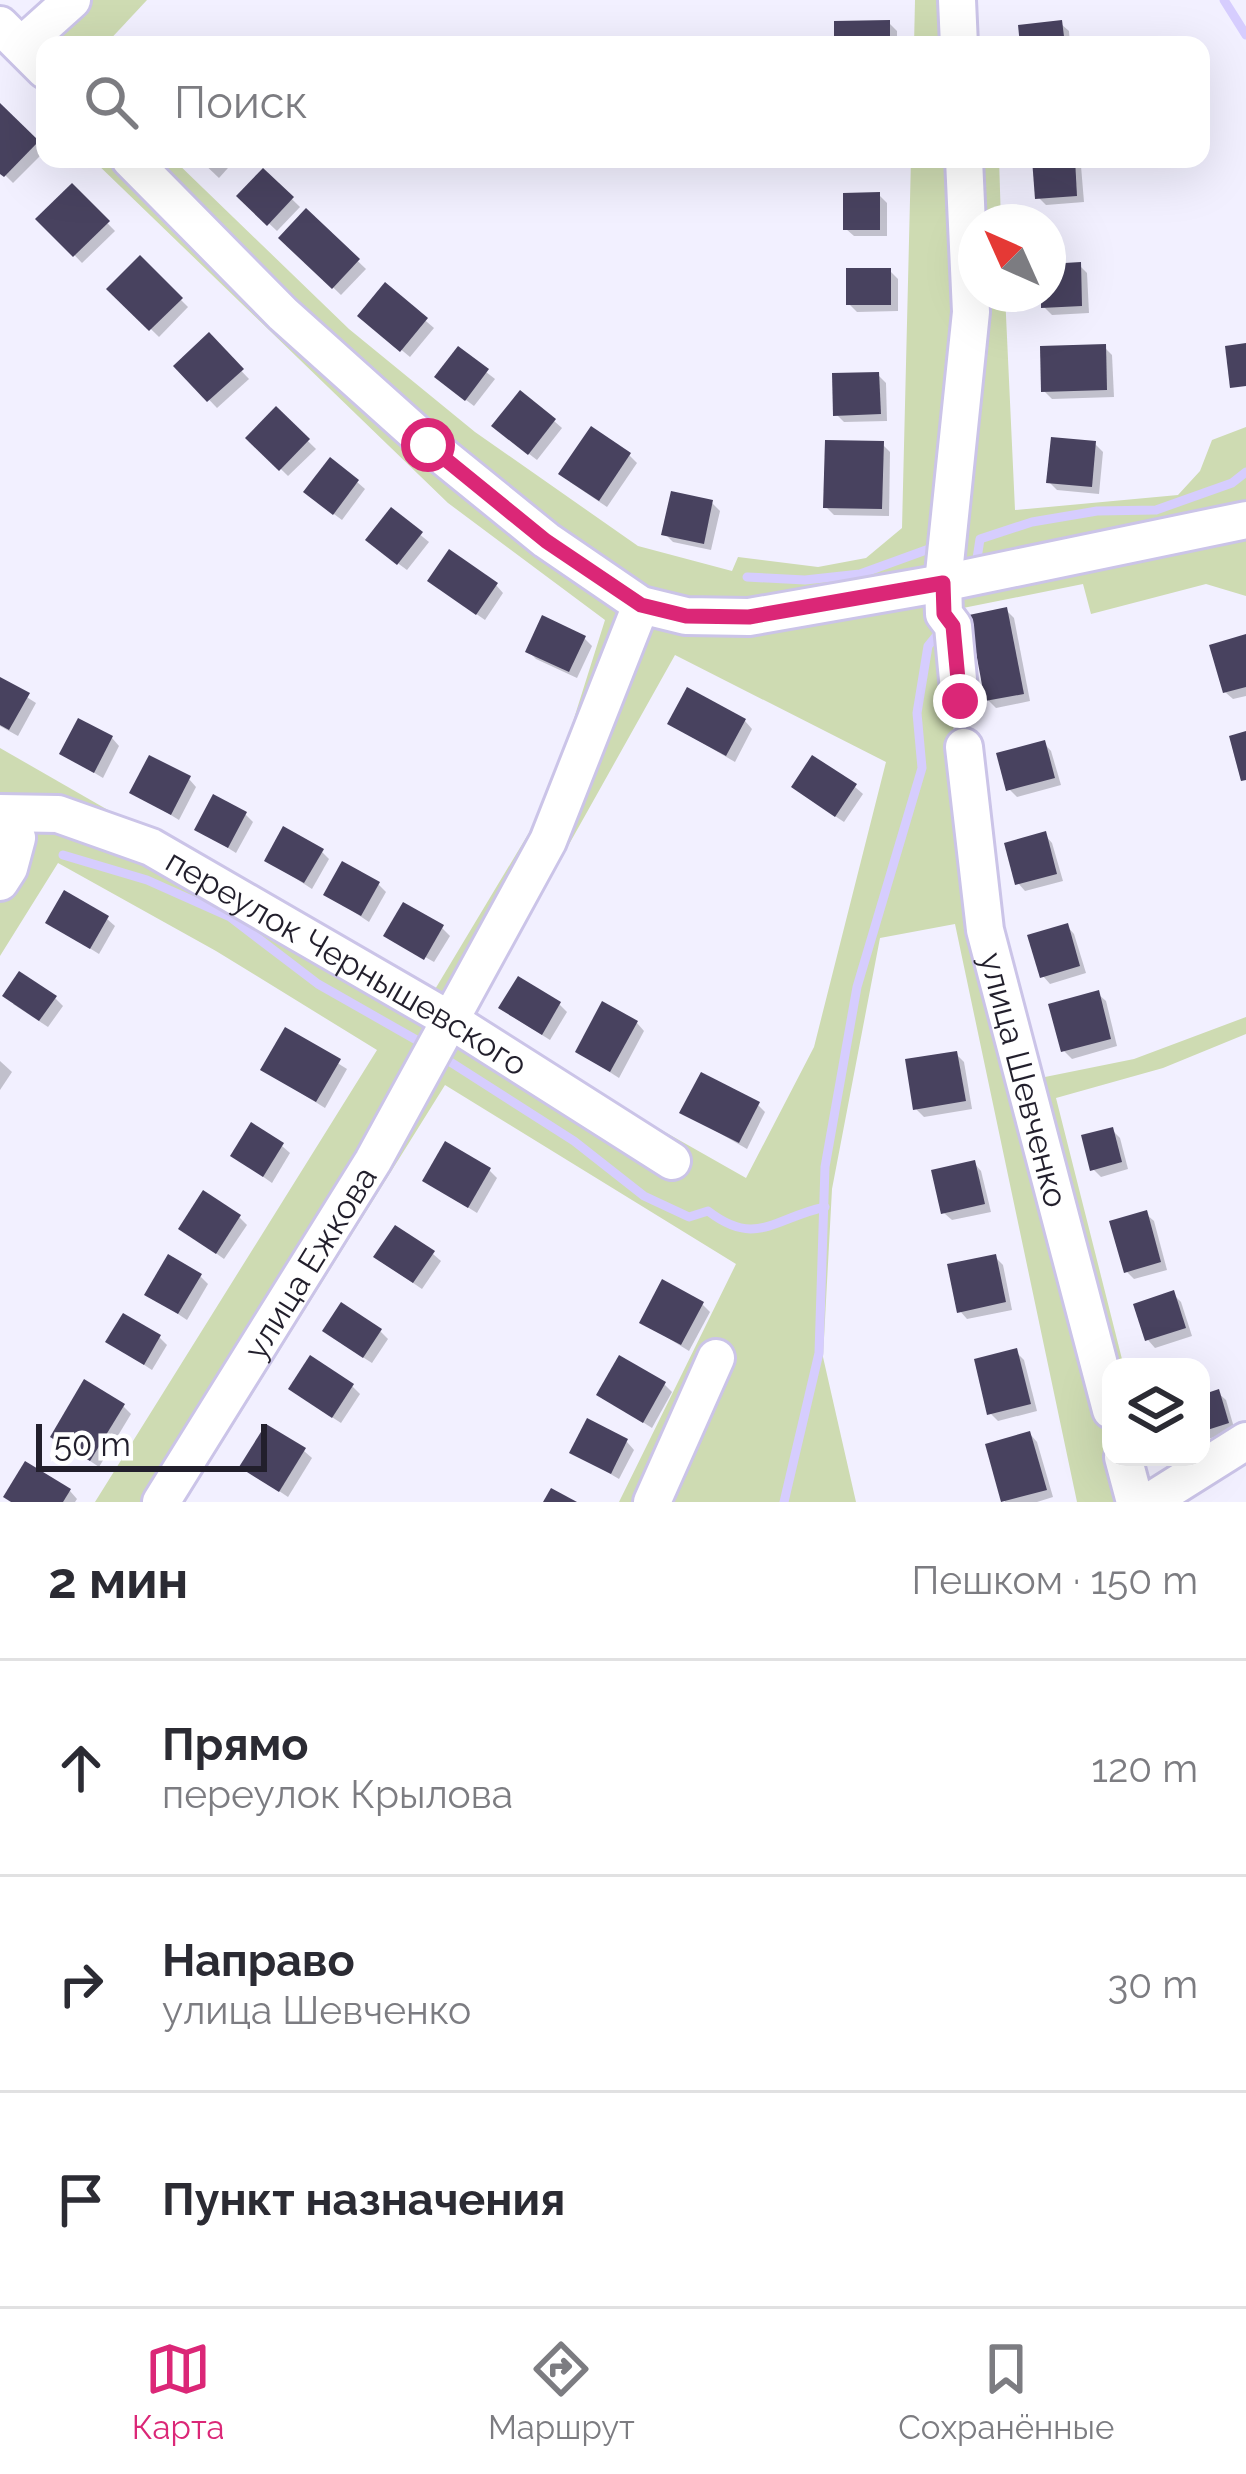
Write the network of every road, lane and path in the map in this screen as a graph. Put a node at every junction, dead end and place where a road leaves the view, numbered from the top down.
1 (72, 0) edge
2 (957, 0) edge
3 (959, 36) edge
4 (22, 47) edge
5 (139, 168) edge
6 (964, 168) edge
7 (1246, 520) edge
8 (963, 579) junction
9 (641, 605) junction
10 (960, 701) dead end
11 (964, 747) dead end
12 (0, 814) edge
13 (0, 882) edge
14 (450, 1020) junction
15 (672, 1161) dead end
16 (716, 1358) dead end
17 (1102, 1376) edge
18 (1246, 1441) edge
19 (1126, 1466) edge
20 (160, 1502) edge
21 (652, 1502) edge
22 (1136, 1502) edge
23 (1149, 1502) edge

1 - 4 street
2 - 3 street
5 - 9 street
6 - 8 street
7 - 8 street
8 - 9 street
8 - 10 street
9 - 14 street, улица Ежкова
11 - 17 street, улица Шевченко
12 - 13 street
12 - 14 street, переулок Чернышевского
14 - 15 street, переулок Чернышевского
14 - 20 street, улица Ежкова
16 - 21 street
18 - 23 street
19 - 22 street

